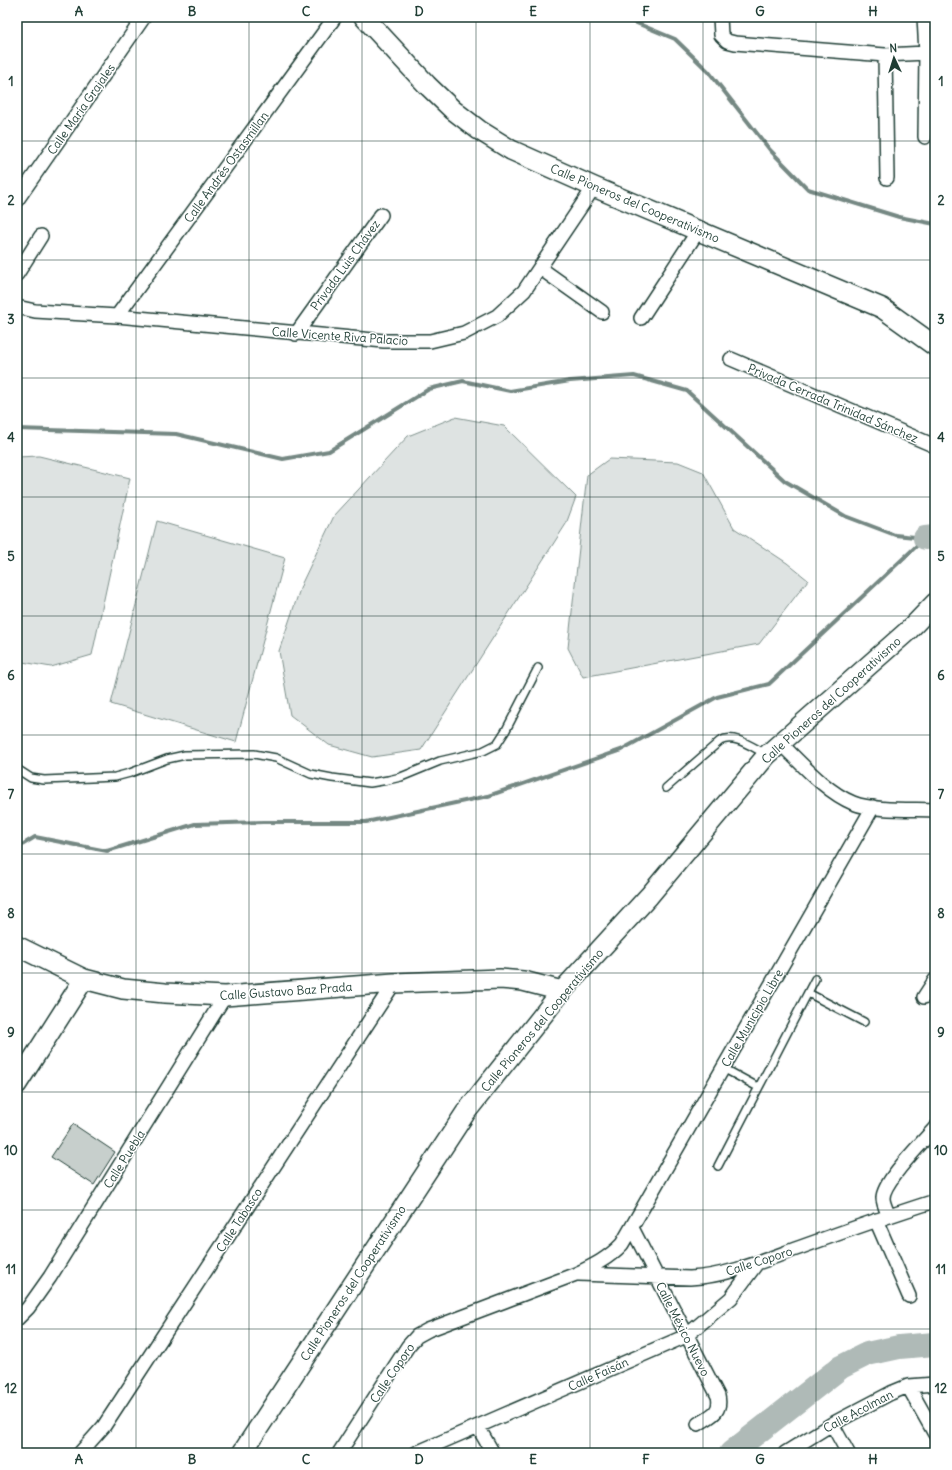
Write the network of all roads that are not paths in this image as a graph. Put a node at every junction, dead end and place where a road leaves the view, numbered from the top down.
1 (144, 17) edge
2 (335, 17) edge
3 (364, 17) edge
4 (720, 17) edge
5 (924, 17) edge
6 (926, 53) junction
7 (886, 55) junction
8 (925, 137) dead end
9 (887, 178) dead end
10 (594, 187) junction
11 (17, 200) edge
12 (381, 215) dead end
13 (698, 231) junction
14 (41, 236) dead end
15 (540, 268) junction
16 (17, 274) edge
17 (17, 307) edge
18 (602, 312) dead end
19 (117, 316) junction
20 (641, 318) dead end
21 (296, 334) junction
22 (935, 346) edge
23 (731, 359) dead end
24 (935, 446) edge
25 (935, 603) edge
26 (538, 668) dead end
27 (17, 743) edge
28 (17, 749) edge
29 (774, 749) junction
30 (17, 769) edge
31 (666, 788) dead end
32 (873, 807) junction
33 (935, 810) edge
34 (17, 946) edge
35 (84, 979) junction
36 (815, 979) dead end
37 (935, 980) edge
38 (394, 983) junction
39 (562, 991) junction
40 (808, 992) junction
41 (225, 996) junction
42 (924, 997) dead end
43 (864, 1022) dead end
44 (723, 1068) junction
45 (17, 1084) edge
46 (758, 1087) junction
47 (935, 1128) edge
48 (718, 1166) dead end
49 (935, 1201) edge
50 (889, 1216) junction
51 (876, 1220) junction
52 (632, 1228) junction
53 (757, 1263) junction
54 (576, 1274) junction
55 (656, 1276) junction
56 (910, 1296) dead end
57 (17, 1319) edge
58 (686, 1336) junction
59 (935, 1384) edge
60 (908, 1386) junction
61 (698, 1424) dead end
62 (832, 1424) junction
63 (478, 1427) junction
64 (935, 1434) edge
65 (80, 1453) edge
66 (242, 1453) edge
67 (339, 1453) edge
68 (418, 1453) edge
69 (493, 1453) edge
70 (785, 1453) edge
71 (848, 1453) edge

1 - 11 street, Calle María Grajales
2 - 19 street, Calle Andrés Ostasmillan
3 - 10 street, Calle Pioneros del Cooperativismo
4 - 7 street
5 - 6 street
6 - 7 street
6 - 8 street
7 - 9 street
10 - 13 street, Calle Pioneros del Cooperativismo
10 - 15 street, Calle Vicente Riva Palacio
12 - 21 street, Privada Luis Chávez
13 - 20 street
13 - 22 street, Calle Pioneros del Cooperativismo
14 - 16 street
15 - 18 street
15 - 21 street, Calle Vicente Riva Palacio
17 - 19 street, Calle Vicente Riva Palacio
19 - 21 street, Calle Vicente Riva Palacio
23 - 24 street, Privada Cerrada Trinidad Sánchez
25 - 29 street, Calle Pioneros del Cooperativismo
26 - 30 lane
27 - 28 lane
29 - 31 lane
29 - 32 street
29 - 39 street, Calle Pioneros del Cooperativismo
32 - 33 street
32 - 44 street, Calle Municipio Libre
34 - 35 street, Calle Gustavo Baz Prada
35 - 41 street, Calle Gustavo Baz Prada
35 - 45 street
36 - 40 lane
37 - 42 street
38 - 39 street, Calle Gustavo Baz Prada
38 - 41 street, Calle Gustavo Baz Prada
38 - 65 street, Calle Tabasco
39 - 66 street, Calle Pioneros del Cooperativismo
40 - 43 lane
40 - 46 lane
41 - 57 street, Calle Puebla
44 - 46 lane
44 - 52 street, Calle Municipio Libre
46 - 48 lane
47 - 50 street
49 - 50 street, Calle Coporo
50 - 51 street, Calle Coporo
51 - 53 street, Calle Coporo
51 - 56 street
52 - 54 street, Calle Coporo
52 - 55 street, Calle México Nuevo
53 - 55 street, Calle Coporo
53 - 58 street, Calle Faisán
54 - 55 street, Calle Coporo
54 - 67 street, Calle Coporo
55 - 58 street, Calle México Nuevo
58 - 61 street, Calle México Nuevo
58 - 63 street, Calle Faisán
59 - 60 street, Calle Acolman
60 - 62 street, Calle Acolman
60 - 64 street
62 - 70 street, Calle Acolman
62 - 71 street
63 - 68 street, Calle Faisán
63 - 69 street

